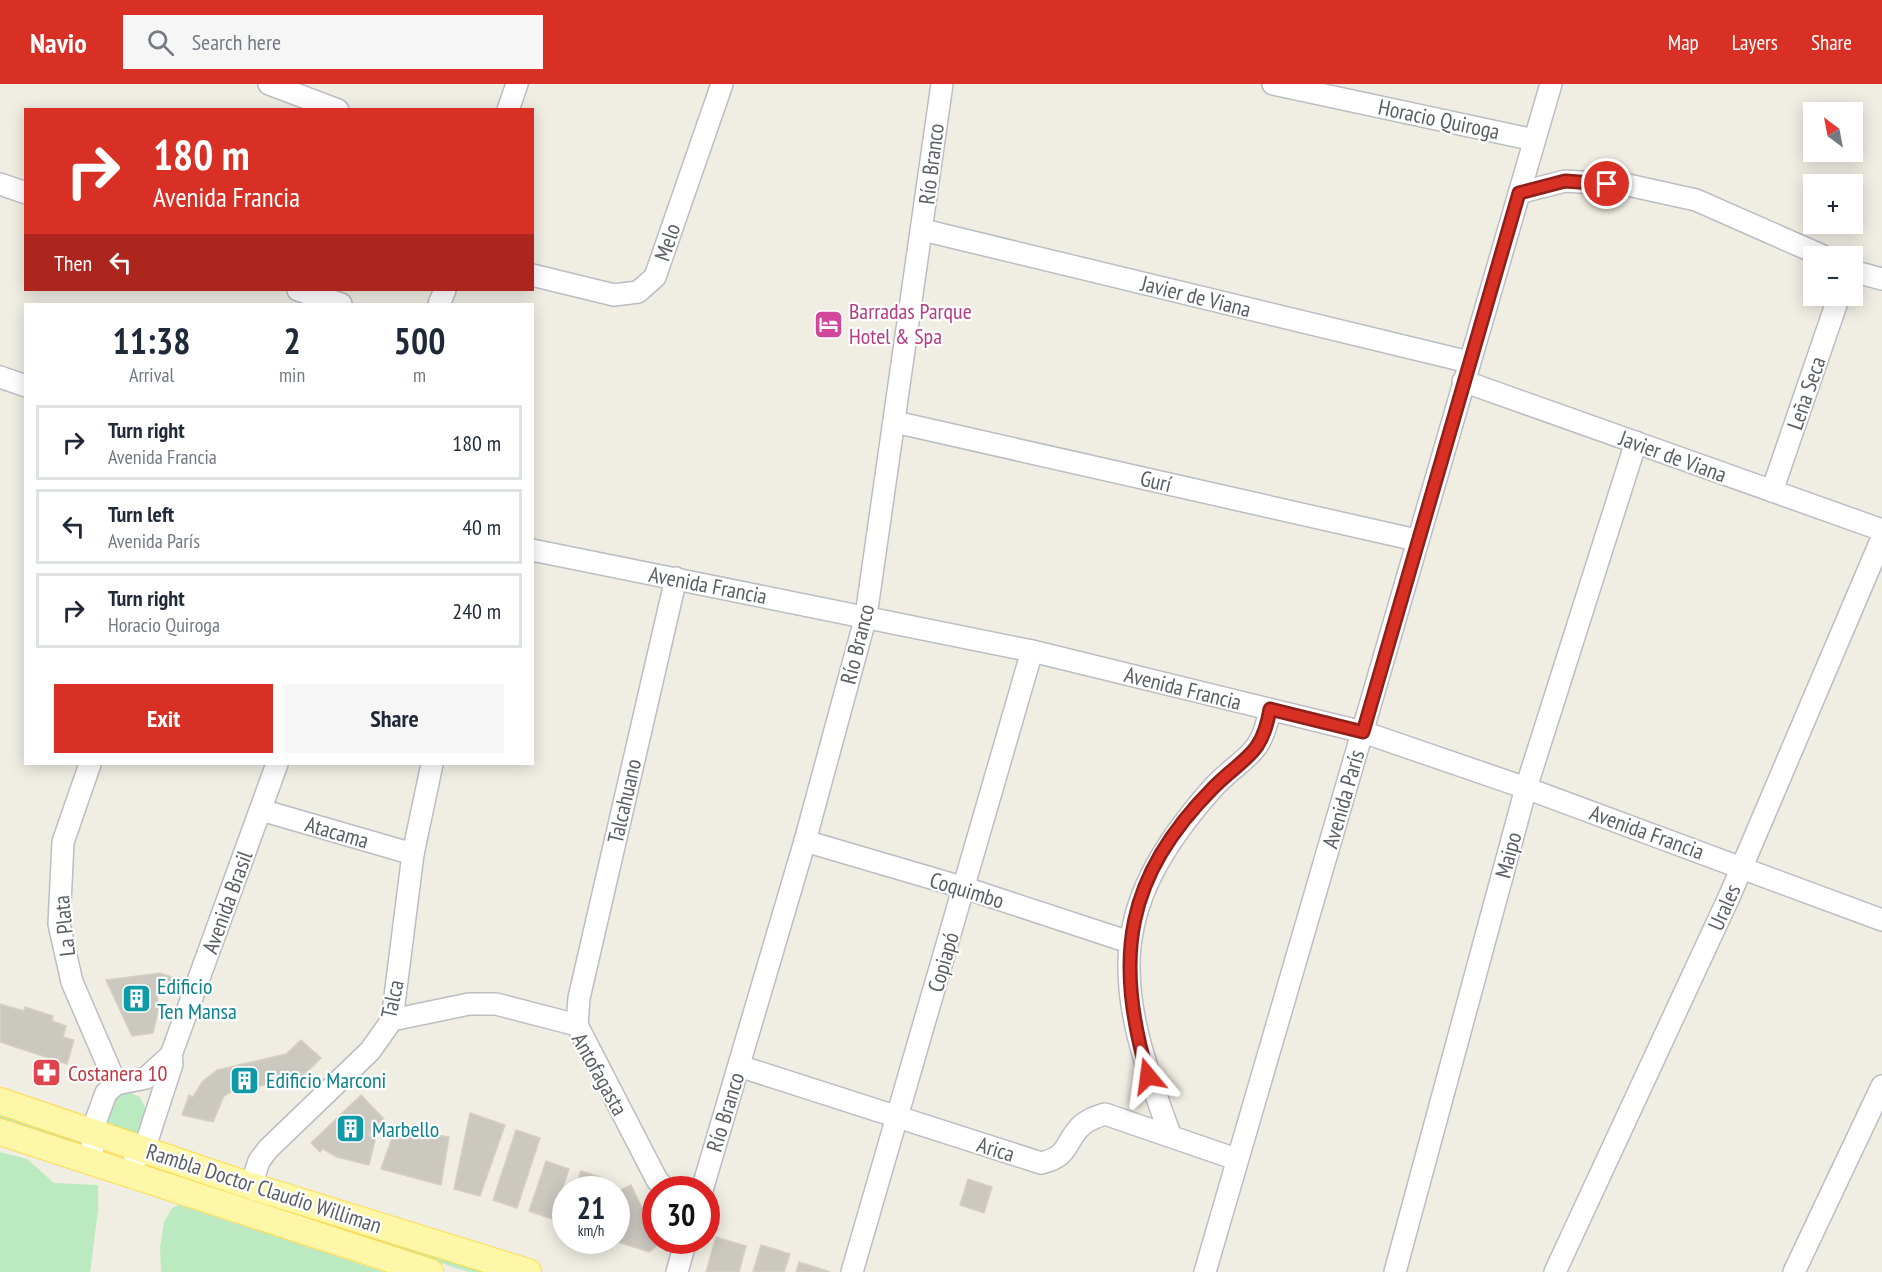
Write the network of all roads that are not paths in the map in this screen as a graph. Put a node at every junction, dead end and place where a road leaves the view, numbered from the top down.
1 (517, 84) edge
2 (722, 84) edge
3 (942, 84) edge
4 (1273, 84) edge
5 (1551, 84) edge
6 (274, 85) edge
7 (333, 108) edge
8 (509, 108) edge
9 (1534, 140) junction
10 (0, 184) edge
11 (24, 192) edge
12 (1519, 193) junction
13 (923, 230) junction
14 (1803, 248) edge
15 (1863, 274) edge
16 (534, 275) edge
17 (1882, 279) edge
18 (301, 291) edge
19 (338, 303) edge
20 (1836, 306) edge
21 (1466, 371) junction
22 (0, 377) edge
23 (24, 385) edge
24 (895, 422) junction
25 (1636, 442) junction
26 (1772, 491) junction
27 (1882, 530) edge
28 (1882, 538) edge
29 (1416, 540) junction
30 (534, 550) edge
31 (676, 578) junction
32 (866, 616) junction
33 (1032, 651) junction
34 (1270, 709) junction
35 (1363, 732) junction
36 (90, 765) edge
37 (277, 765) edge
38 (432, 765) edge
39 (1526, 788) junction
40 (261, 810) junction
41 (804, 841) junction
42 (413, 854) junction
43 (1742, 867) junction
44 (964, 888) junction
45 (1882, 920) edge
46 (1129, 942) junction
47 (392, 1020) junction
48 (577, 1026) junction
49 (171, 1055) junction
50 (739, 1066) junction
51 (126, 1083) junction
52 (1882, 1086) edge
53 (0, 1101) edge
54 (158, 1105) junction
55 (898, 1118) junction
56 (92, 1131) junction
57 (0, 1132) edge
58 (1170, 1134) junction
59 (144, 1150) junction
60 (1236, 1159) junction
61 (93, 1161) junction
62 (126, 1172) junction
63 (655, 1176) edge
64 (706, 1176) edge
65 (251, 1186) junction
66 (682, 1254) edge
67 (430, 1272) edge
68 (528, 1272) edge
69 (677, 1272) edge
70 (852, 1272) edge
71 (1205, 1272) edge
72 (1395, 1272) edge
73 (1555, 1272) edge
74 (1794, 1272) edge

1 - 8 street
2 - 16 street, Melo
3 - 13 street, Río Branco
4 - 9 street, Horacio Quiroga
5 - 9 street, Avenida París
6 - 7 street
9 - 12 street, Avenida París
10 - 11 street
12 - 14 street
12 - 21 street, Avenida París
13 - 21 street, Javier de Viana
13 - 24 street, Río Branco
15 - 17 street
18 - 19 street
20 - 26 street, Leña Seca
21 - 25 street, Javier de Viana
21 - 29 street, Avenida París
22 - 23 street
24 - 29 street, Gurí
24 - 32 street, Río Branco
25 - 26 street, Javier de Viana
25 - 39 street, Maipo
26 - 27 street, Javier de Viana
28 - 43 street, Urales
29 - 35 street, Avenida París
30 - 31 street, Avenida Francia
31 - 32 street, Avenida Francia
31 - 48 street, Talcahuano
32 - 33 street, Avenida Francia
32 - 41 street, Río Branco
33 - 34 street, Avenida Francia
33 - 44 street, Copiapó
34 - 35 street, Avenida Francia
34 - 46 street
35 - 39 street, Avenida Francia
35 - 60 street, Avenida París
36 - 51 street, La Plata
37 - 40 street, Avenida Brasil
38 - 42 street, Talca
39 - 43 street, Avenida Francia
39 - 72 street, Maipo
40 - 42 street, Atacama
40 - 49 street, Avenida Brasil
41 - 44 street, Coquimbo
41 - 50 street, Río Branco
42 - 47 street, Talca
43 - 45 street, Avenida Francia
43 - 73 street, Urales
44 - 46 street, Coquimbo
44 - 55 street, Copiapó
46 - 58 street
47 - 48 street, Antofagasta
47 - 65 street, Talca
48 - 63 street, Antofagasta
49 - 51 street
49 - 54 street, Avenida Brasil
50 - 55 street, Arica
50 - 64 street, Río Branco
51 - 54 street
51 - 56 street
52 - 74 street
53 - 56 main road, Rambla Doctor Claudio Williman
54 - 59 street, Avenida Brasil
55 - 58 street, Arica
55 - 70 street, Copiapó
56 - 59 main road, Rambla Doctor Claudio Williman
56 - 61 street
57 - 61 main road, Rambla Doctor Claudio Williman
58 - 60 street, Arica
59 - 62 street, Avenida Brasil
59 - 65 main road, Rambla Doctor Claudio Williman
60 - 71 street, Avenida París
61 - 62 main road, Rambla Doctor Claudio Williman
62 - 67 main road, Rambla Doctor Claudio Williman
65 - 68 main road, Rambla Doctor Claudio Williman
66 - 69 street

